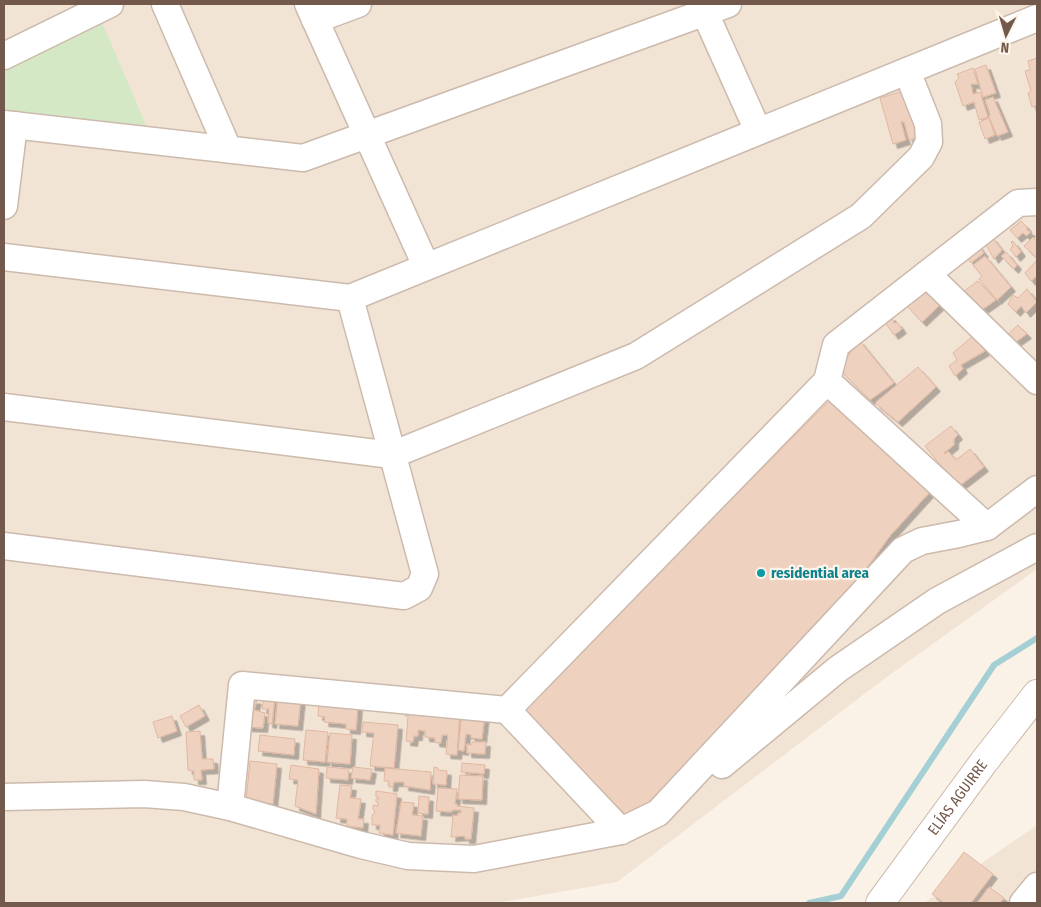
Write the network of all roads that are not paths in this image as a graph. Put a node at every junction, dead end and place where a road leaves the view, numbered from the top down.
1 (110, 4) edge
2 (165, 4) edge
3 (358, 4) edge
4 (711, 7) edge
5 (311, 12) edge
6 (1037, 18) edge
7 (4, 56) edge
8 (907, 71) junction
9 (9, 124) edge
10 (758, 131) junction
11 (367, 135) junction
12 (228, 149) junction
13 (1037, 202) edge
14 (4, 206) edge
15 (4, 258) edge
16 (426, 266) junction
17 (927, 274) junction
18 (350, 298) junction
19 (826, 381) junction
20 (1037, 381) edge
21 (4, 407) edge
22 (392, 455) junction
23 (1037, 489) edge
24 (987, 527) junction
25 (1037, 547) edge
26 (10, 552) edge
27 (1037, 694) edge
28 (507, 710) junction
29 (4, 798) edge
30 (230, 807) junction
31 (658, 813) junction
32 (621, 831) junction
33 (1037, 886) edge
34 (880, 903) edge
35 (1023, 903) edge

1 - 7 street
2 - 12 street
3 - 5 street
4 - 10 street
4 - 11 street
5 - 11 street
6 - 8 street
8 - 10 street
8 - 22 street
9 - 12 street
9 - 14 street
10 - 16 street
11 - 12 street
11 - 16 street
13 - 17 street
15 - 18 street
16 - 18 street
17 - 19 street
17 - 20 street
18 - 22 street
19 - 24 street
19 - 28 street
21 - 22 street
22 - 26 street
23 - 24 street
24 - 31 street
25 - 31 street
27 - 34 street, ELÍAS AGUIRRE
28 - 30 street
28 - 32 street
29 - 30 street
30 - 32 street
31 - 32 street
33 - 35 street

